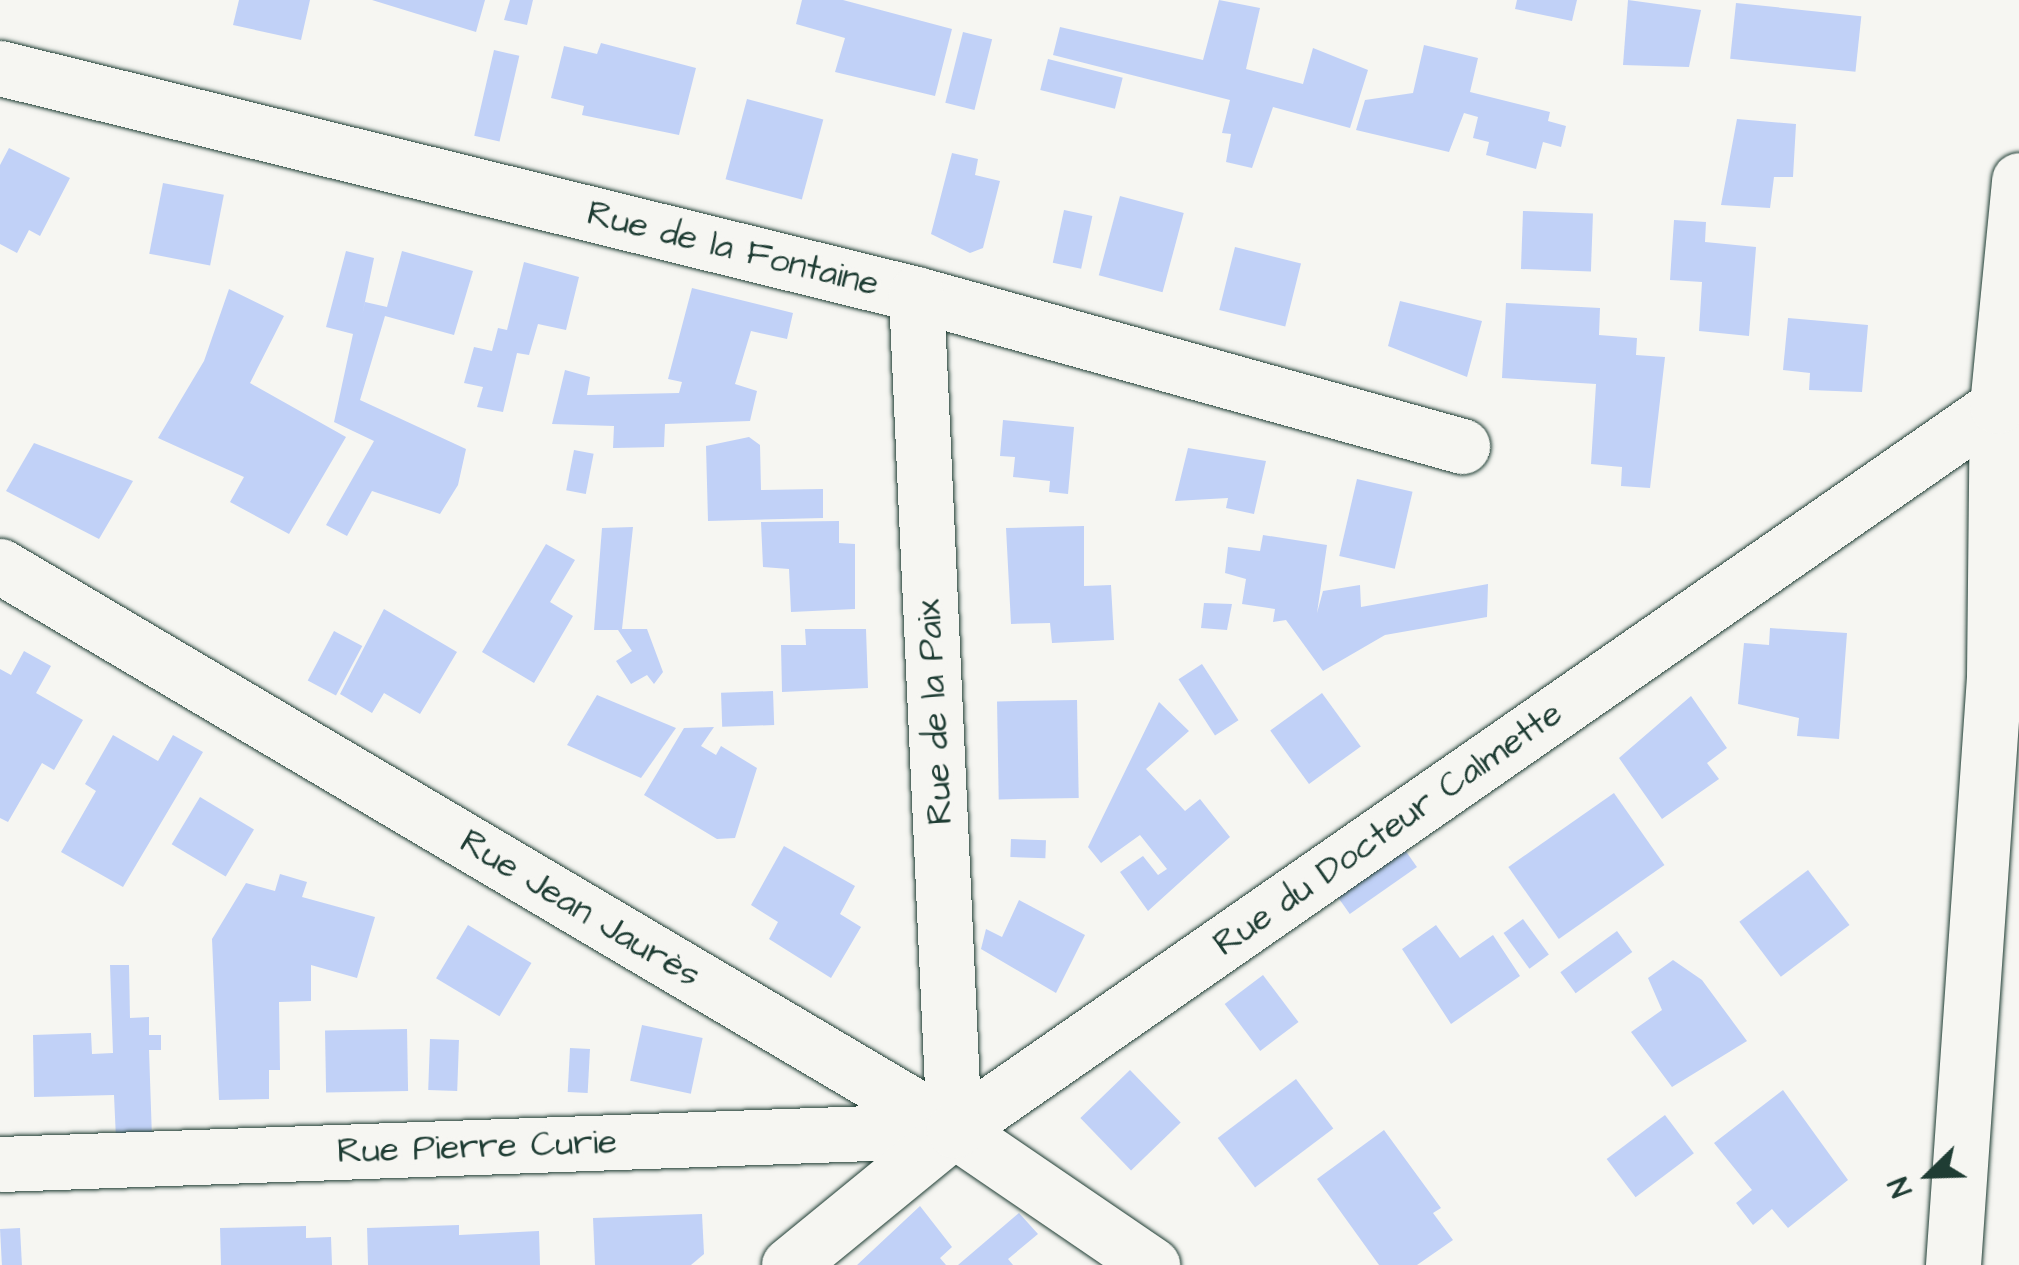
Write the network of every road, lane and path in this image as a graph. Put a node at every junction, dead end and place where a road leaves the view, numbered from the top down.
1 (0, 68) edge
2 (2019, 180) edge
3 (916, 294) junction
4 (1997, 406) junction
5 (1462, 446) dead end
6 (0, 566) edge
7 (2004, 745) edge
8 (954, 1130) junction
9 (0, 1164) edge
10 (789, 1265) edge
11 (1152, 1265) edge
12 (1953, 1265) edge

1 - 3 street, Rue de la Fontaine
2 - 4 street
3 - 5 street, Rue de la Fontaine
3 - 8 street, Rue de la Paix
4 - 7 street
4 - 8 street, Rue du Docteur Calmette
6 - 8 street, Rue Jean Jaurès
7 - 12 street
8 - 9 street, Rue Pierre Curie
8 - 10 street, Rue du Docteur Calmette
8 - 11 street, Rue Jean Jaurès

